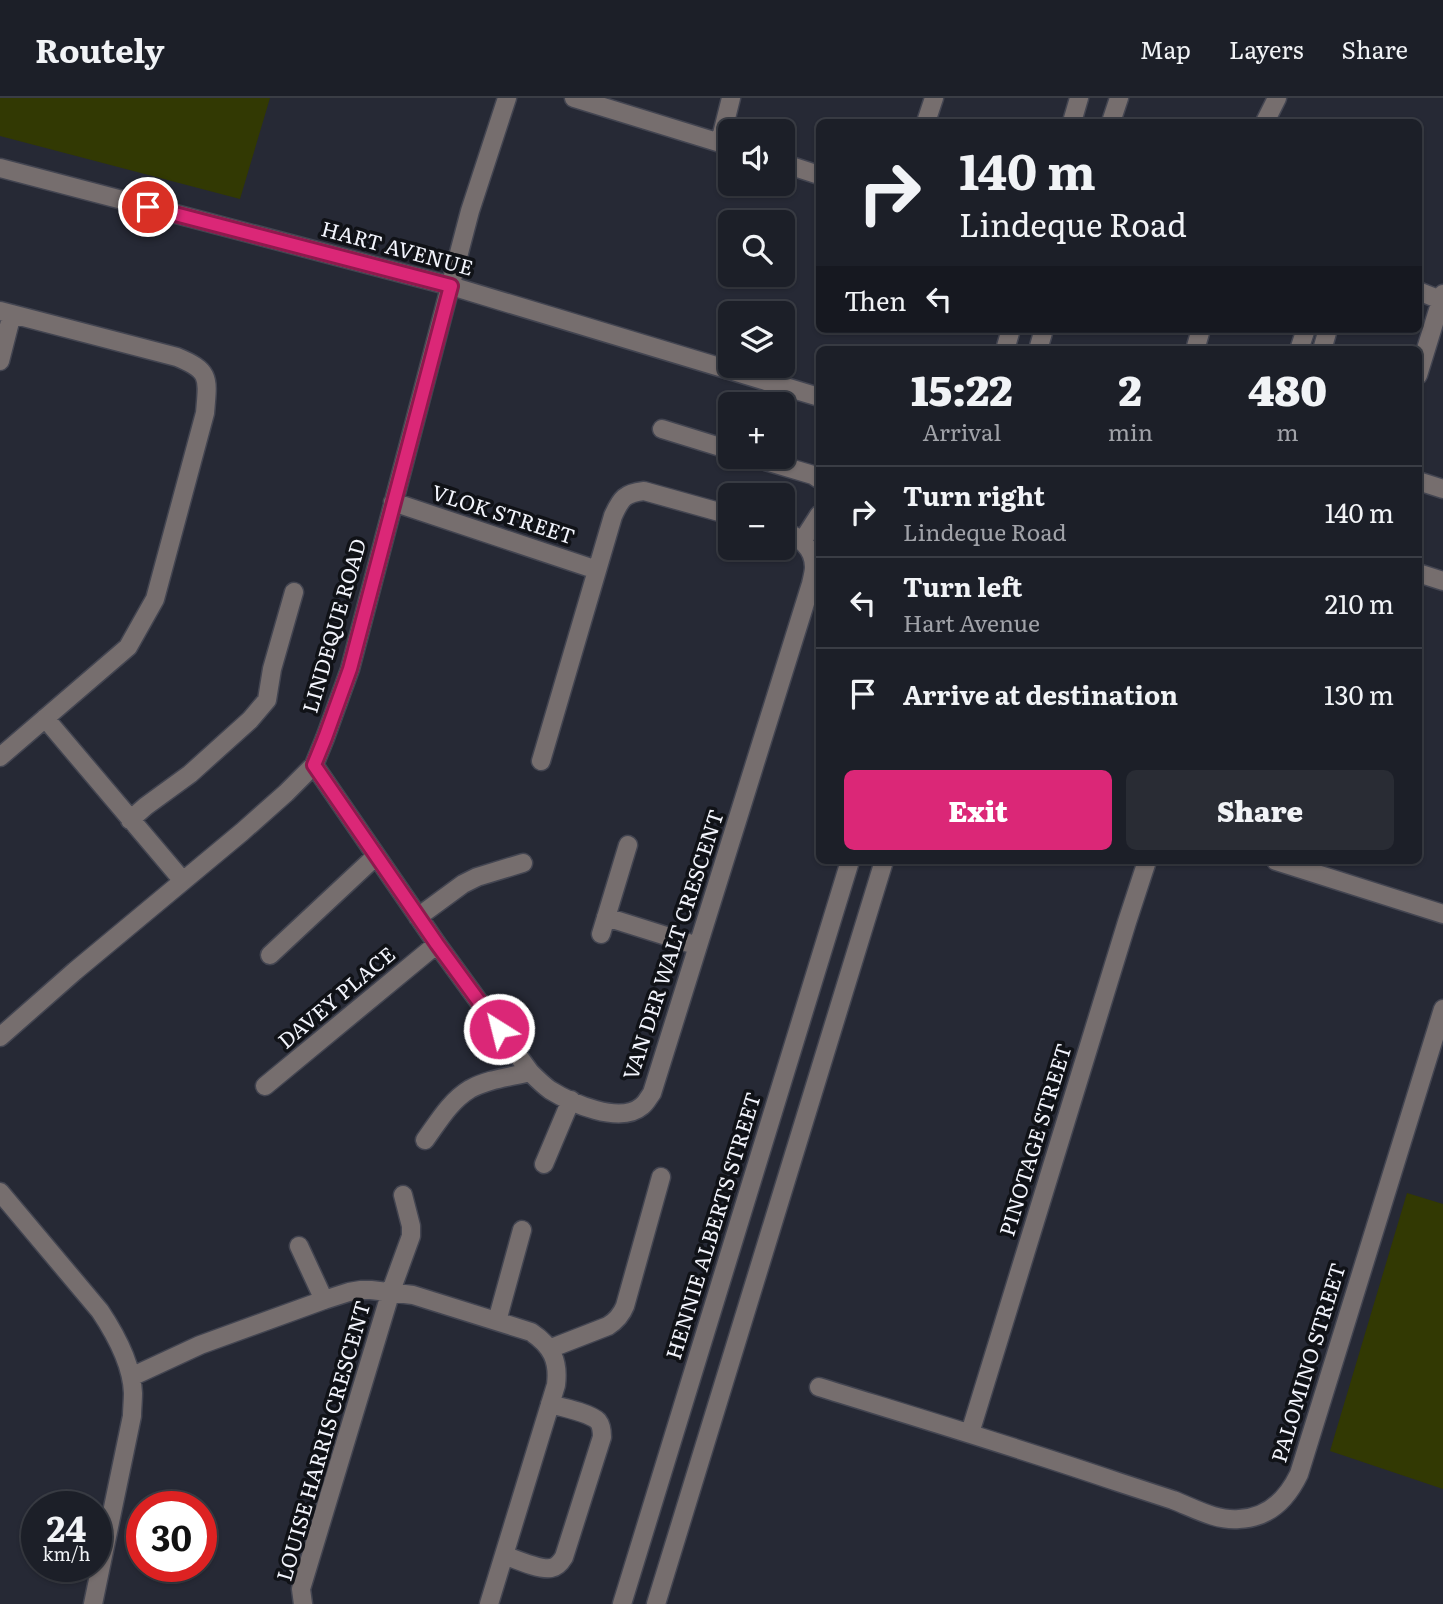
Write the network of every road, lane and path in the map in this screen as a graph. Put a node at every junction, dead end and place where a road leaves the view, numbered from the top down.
1 (507, 98) edge
2 (574, 98) edge
3 (731, 98) edge
4 (934, 98) edge
5 (1079, 98) edge
6 (1119, 98) edge
7 (1277, 98) edge
8 (728, 119) edge
9 (927, 119) edge
10 (1073, 119) edge
11 (1112, 119) edge
12 (1266, 119) edge
13 (718, 142) edge
14 (795, 167) edge
15 (0, 168) edge
16 (816, 174) edge
17 (451, 286) junction
18 (1436, 296) edge
19 (6, 313) edge
20 (1422, 357) edge
21 (0, 361) edge
22 (816, 396) edge
23 (662, 429) dead end
24 (718, 446) edge
25 (793, 469) edge
26 (816, 477) edge
27 (1422, 482) edge
28 (1443, 489) edge
29 (393, 502) junction
30 (718, 512) edge
31 (816, 519) edge
32 (795, 537) edge
33 (803, 540) junction
34 (597, 570) junction
35 (1422, 574) edge
36 (1443, 581) edge
37 (294, 592) dead end
38 (45, 718) junction
39 (0, 757) edge
40 (541, 761) dead end
41 (314, 765) junction
42 (130, 820) junction
43 (628, 845) dead end
44 (376, 856) junction
45 (523, 863) dead end
46 (849, 864) edge
47 (883, 864) edge
48 (1146, 864) edge
49 (1285, 864) edge
50 (183, 881) junction
51 (1443, 914) edge
52 (418, 917) junction
53 (437, 944) junction
54 (698, 946) junction
55 (270, 956) dead end
56 (1443, 1009) edge
57 (0, 1037) edge
58 (530, 1072) junction
59 (265, 1086) dead end
60 (571, 1100) junction
61 (425, 1140) dead end
62 (544, 1164) dead end
63 (660, 1177) dead end
64 (0, 1192) edge
65 (403, 1195) dead end
66 (522, 1230) dead end
67 (299, 1246) dead end
68 (391, 1292) junction
69 (324, 1300) junction
70 (497, 1321) junction
71 (550, 1349) junction
72 (131, 1377) junction
73 (819, 1387) dead end
74 (550, 1404) junction
75 (970, 1433) junction
76 (504, 1555) junction
77 (93, 1604) edge
78 (303, 1604) edge
79 (489, 1604) edge
80 (622, 1604) edge
81 (656, 1604) edge

1 - 17 street, LINDEQUE ROAD
2 - 13 street
3 - 8 street
4 - 9 street
5 - 10 street
6 - 11 street
7 - 12 street
14 - 16 street
15 - 17 street, HART AVENUE
17 - 22 street, HART AVENUE
17 - 29 street, LINDEQUE ROAD
18 - 20 street
19 - 21 street
19 - 38 street
23 - 24 street
25 - 26 street
27 - 28 street
29 - 34 street, VLOK STREET
29 - 41 street, LINDEQUE ROAD
30 - 34 street
31 - 33 street
32 - 33 street
33 - 54 street, VAN DER WALT CRESCENT
34 - 40 street
35 - 36 street
37 - 42 street
38 - 39 street
38 - 42 street
41 - 44 street, VAN DER WALT CRESCENT
41 - 50 street, LINDEQUE ROAD
42 - 50 street
43 - 54 street
44 - 52 street, VAN DER WALT CRESCENT
44 - 55 street
45 - 52 street
46 - 80 street, HENNIE ALBERTS STREET
47 - 81 street
48 - 75 street, PINOTAGE STREET
49 - 51 street
50 - 57 street, LINDEQUE ROAD
52 - 53 street, VAN DER WALT CRESCENT
53 - 58 street, VAN DER WALT CRESCENT
53 - 59 street, DAVEY PLACE
54 - 60 street, VAN DER WALT CRESCENT
56 - 75 street, PALOMINO STREET
58 - 60 street, VAN DER WALT CRESCENT
58 - 61 street
60 - 62 street
63 - 71 street
64 - 72 street
65 - 68 street
66 - 70 street
67 - 69 street
68 - 69 street, LOUISE HARRIS CRESCENT
68 - 70 street, LOUISE HARRIS CRESCENT
68 - 78 street, LOUISE HARRIS CRESCENT
69 - 72 street, LOUISE HARRIS CRESCENT
70 - 71 street, LOUISE HARRIS CRESCENT
71 - 74 street
72 - 77 street
73 - 75 street, PALOMINO STREET
74 - 76 street
74 - 76 street
76 - 79 street

